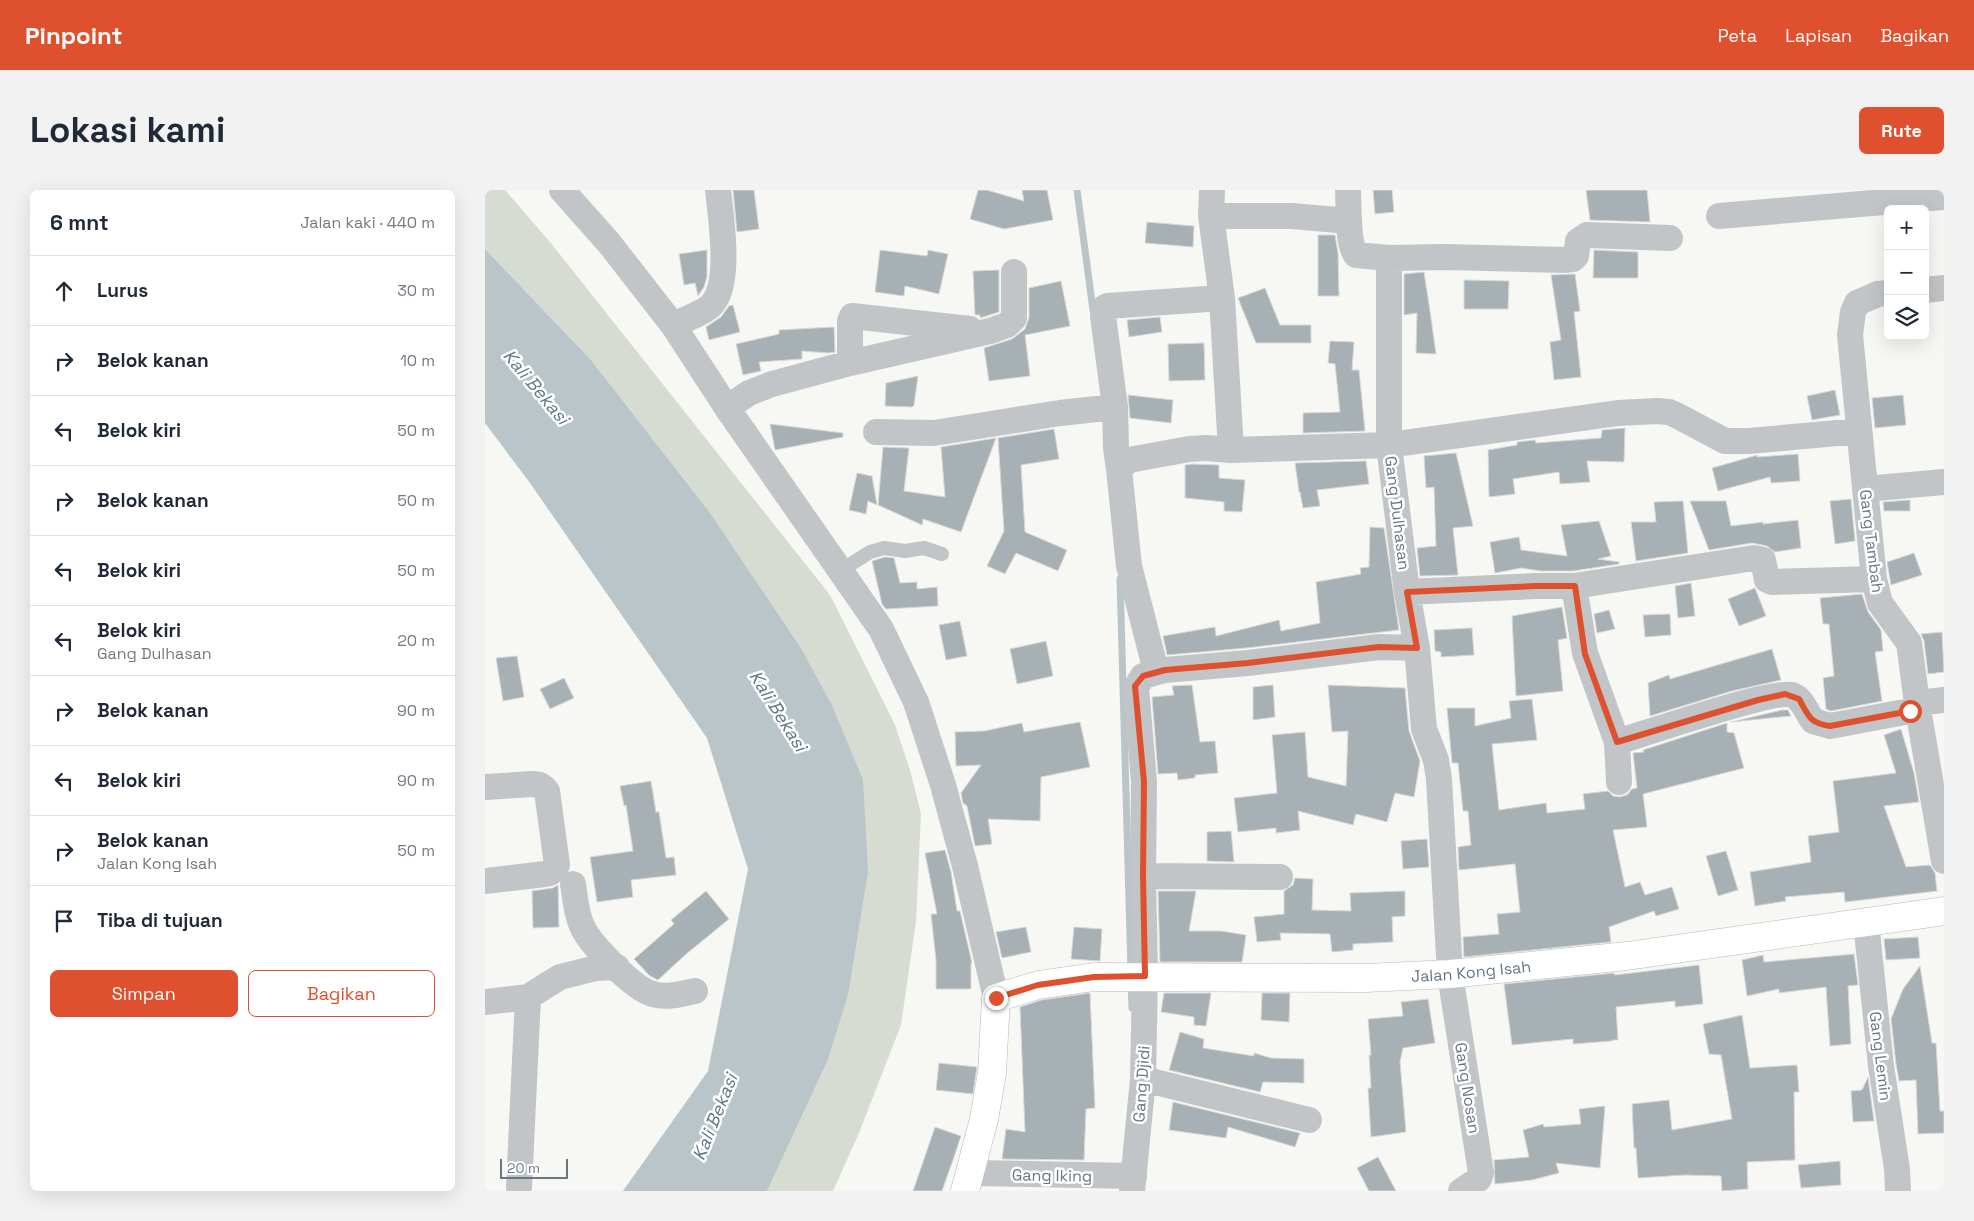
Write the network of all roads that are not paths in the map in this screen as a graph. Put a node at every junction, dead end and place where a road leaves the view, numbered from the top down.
1 (562, 190) edge
2 (718, 190) edge
3 (1212, 190) edge
4 (1348, 190) edge
5 (1944, 197) edge
6 (1211, 216) junction
7 (1719, 216) dead end
8 (1349, 221) junction
9 (1670, 238) dead end
10 (1389, 258) junction
11 (1014, 272) dead end
12 (1944, 288) edge
13 (1929, 290) edge
14 (1884, 294) edge
15 (1222, 298) junction
16 (673, 325) junction
17 (990, 331) junction
18 (850, 363) junction
19 (1115, 407) junction
20 (727, 408) junction
21 (1859, 431) junction
22 (876, 432) dead end
23 (1389, 445) junction
24 (1231, 450) junction
25 (1121, 459) junction
26 (1944, 482) edge
27 (1865, 489) junction
28 (942, 554) dead end
29 (840, 571) junction
30 (1874, 579) junction
31 (1575, 586) junction
32 (1407, 592) junction
33 (1417, 648) junction
34 (1156, 671) junction
35 (1944, 700) edge
36 (1917, 703) junction
37 (1617, 742) junction
38 (1619, 782) dead end
39 (485, 787) edge
40 (1944, 861) edge
41 (1143, 876) junction
42 (1280, 877) dead end
43 (485, 881) edge
44 (573, 884) dead end
45 (1944, 911) edge
46 (1865, 922) junction
47 (617, 967) junction
48 (1450, 974) junction
49 (1136, 976) junction
50 (695, 991) dead end
51 (528, 997) junction
52 (996, 998) junction
53 (485, 1002) edge
54 (1143, 1078) junction
55 (1309, 1120) dead end
56 (968, 1182) edge
57 (1133, 1184) edge
58 (519, 1187) dead end
59 (1470, 1189) edge
60 (1898, 1191) edge

1 - 16 street
2 - 16 street
3 - 6 street
4 - 8 street
5 - 7 street
6 - 8 street
6 - 15 street
8 - 10 street
9 - 10 street
10 - 23 street, Gang Dulhasan
11 - 17 street
12 - 13 street
14 - 21 street, Gang Tambah
15 - 19 street
15 - 24 street
16 - 20 street
17 - 18 street
17 - 18 street
18 - 20 street
19 - 22 street
19 - 25 street
20 - 29 street
21 - 23 street
21 - 27 street, Gang Tambah
23 - 24 street
23 - 32 street, Gang Dulhasan
24 - 25 street
25 - 34 street
26 - 27 street
27 - 30 street, Gang Tambah
28 - 29 lane
29 - 52 street
30 - 31 street
30 - 36 street, Gang Tambah
31 - 32 street
31 - 37 street
32 - 33 street, Gang Dulhasan
33 - 34 street
33 - 48 street, Gang Dulhasan
34 - 41 street, Gang Djidi
35 - 36 street
36 - 37 street
36 - 40 street, Gang Tambah
37 - 38 street
39 - 43 street
41 - 42 street
41 - 49 street, Gang Djidi
44 - 47 street
45 - 46 street, Jalan Kong Isah
46 - 48 street, Jalan Kong Isah
46 - 60 street, Gang Lemin
47 - 50 street
47 - 51 street
48 - 49 street, Jalan Kong Isah
48 - 59 street, Gang Nosan
49 - 52 street, Jalan Kong Isah
49 - 54 street, Gang Djidi
51 - 53 street
51 - 58 street
52 - 56 street
54 - 55 street
54 - 57 street, Gang Djidi
56 - 57 street, Gang Iking

